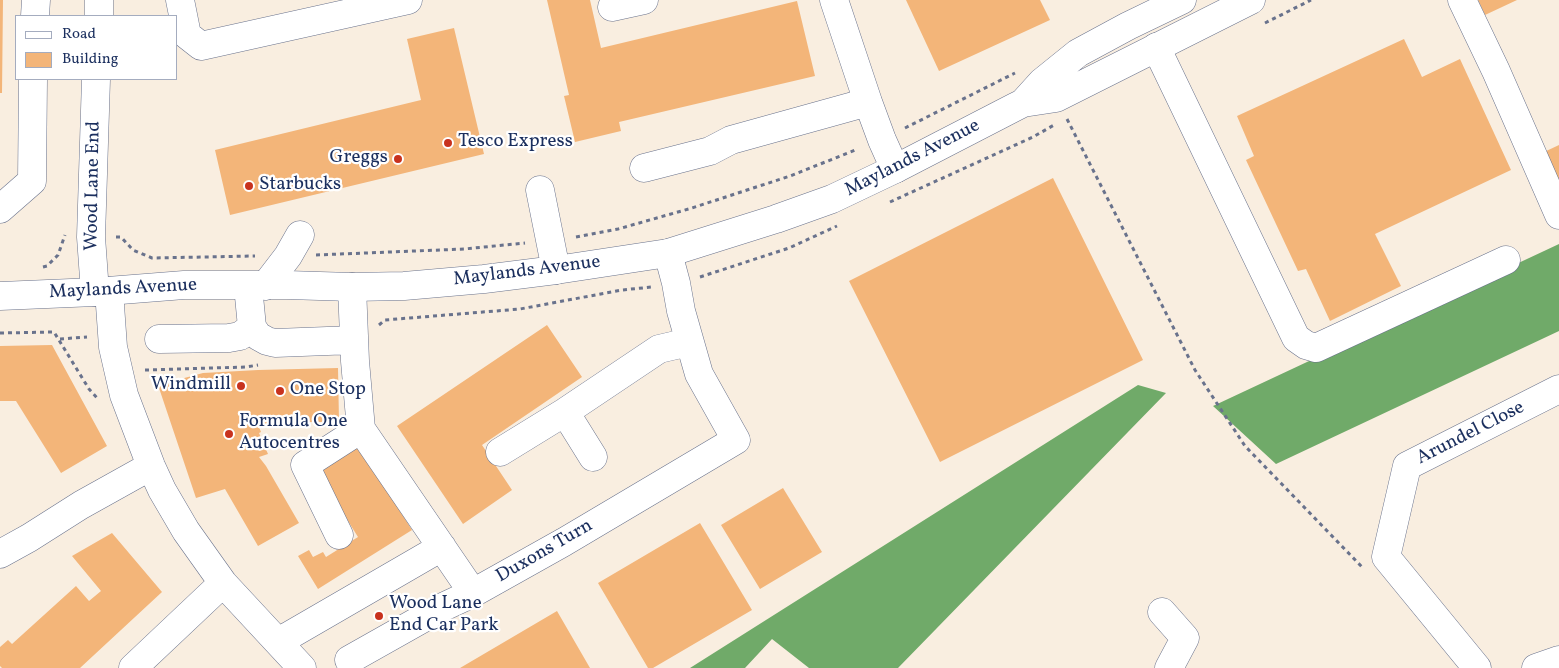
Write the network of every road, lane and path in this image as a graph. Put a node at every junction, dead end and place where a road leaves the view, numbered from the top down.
1 (36, 0) edge
2 (99, 0) edge
3 (180, 0) edge
4 (408, 0) edge
5 (644, 0) edge
6 (834, 0) edge
7 (1182, 0) edge
8 (1251, 0) edge
9 (1462, 0) edge
10 (612, 7) dead end
11 (35, 15) edge
12 (99, 15) edge
13 (1156, 47) junction
14 (1078, 53) junction
15 (33, 80) edge
16 (96, 80) edge
17 (1056, 98) junction
18 (868, 102) junction
19 (1023, 104) junction
20 (856, 150) dead end
21 (644, 168) dead end
22 (895, 169) junction
23 (540, 190) dead end
24 (0, 209) edge
25 (1559, 214) edge
26 (67, 236) dead end
27 (110, 236) dead end
28 (571, 238) dead end
29 (533, 243) dead end
30 (305, 245) joint
31 (668, 253) junction
32 (260, 256) dead end
33 (1506, 260) dead end
34 (37, 267) dead end
35 (556, 270) junction
36 (257, 286) junction
37 (352, 287) junction
38 (102, 292) junction
39 (0, 296) edge
40 (252, 328) junction
41 (88, 337) dead end
42 (60, 338) dead end
43 (159, 339) dead end
44 (354, 340) junction
45 (689, 342) junction
46 (1559, 389) edge
47 (566, 412) junction
48 (361, 429) junction
49 (500, 452) dead end
50 (592, 457) dead end
51 (150, 466) junction
52 (339, 535) dead end
53 (442, 547) junction
54 (0, 554) edge
55 (1366, 571) dead end
56 (223, 583) junction
57 (473, 593) junction
58 (1162, 612) dead end
59 (278, 642) junction
60 (349, 660) dead end
61 (1559, 660) edge
62 (133, 668) edge
63 (302, 668) edge
64 (1169, 668) edge
65 (1477, 668) edge
66 (1536, 668) edge

1 - 11 street
2 - 12 street
3 - 4 street
5 - 10 street
6 - 18 street
7 - 14 street, Maylands Avenue
8 - 13 street, Maylands Avenue
9 - 25 street
13 - 14 street
13 - 17 street, Maylands Avenue
13 - 33 street
14 - 19 street, Maylands Avenue
15 - 24 street
16 - 38 street, Wood Lane End
17 - 19 street, Maylands Avenue
17 - 55 path
18 - 21 street
18 - 22 street
19 - 22 street, Maylands Avenue
20 - 28 path
22 - 31 street, Maylands Avenue
23 - 35 street
26 - 34 path
27 - 32 path
29 - 30 path
30 - 36 street
31 - 35 street, Maylands Avenue
31 - 45 street, Duxons Turn
35 - 37 street, Maylands Avenue
36 - 37 street, Maylands Avenue
36 - 38 street, Maylands Avenue
36 - 40 street
37 - 44 street
38 - 39 street, Maylands Avenue
38 - 51 street, Wood Lane End
40 - 43 street
40 - 44 street
41 - 42 path
44 - 48 street
45 - 47 street
45 - 57 street, Duxons Turn
46 - 65 street, Arundel Close
47 - 49 street
47 - 50 street
48 - 52 street
48 - 53 street
51 - 54 street
51 - 56 street, Wood Lane End
53 - 57 street
53 - 59 street
56 - 59 street, Wood Lane End
56 - 62 street
57 - 60 street
58 - 64 street
59 - 63 street, Wood Lane End
61 - 66 street

